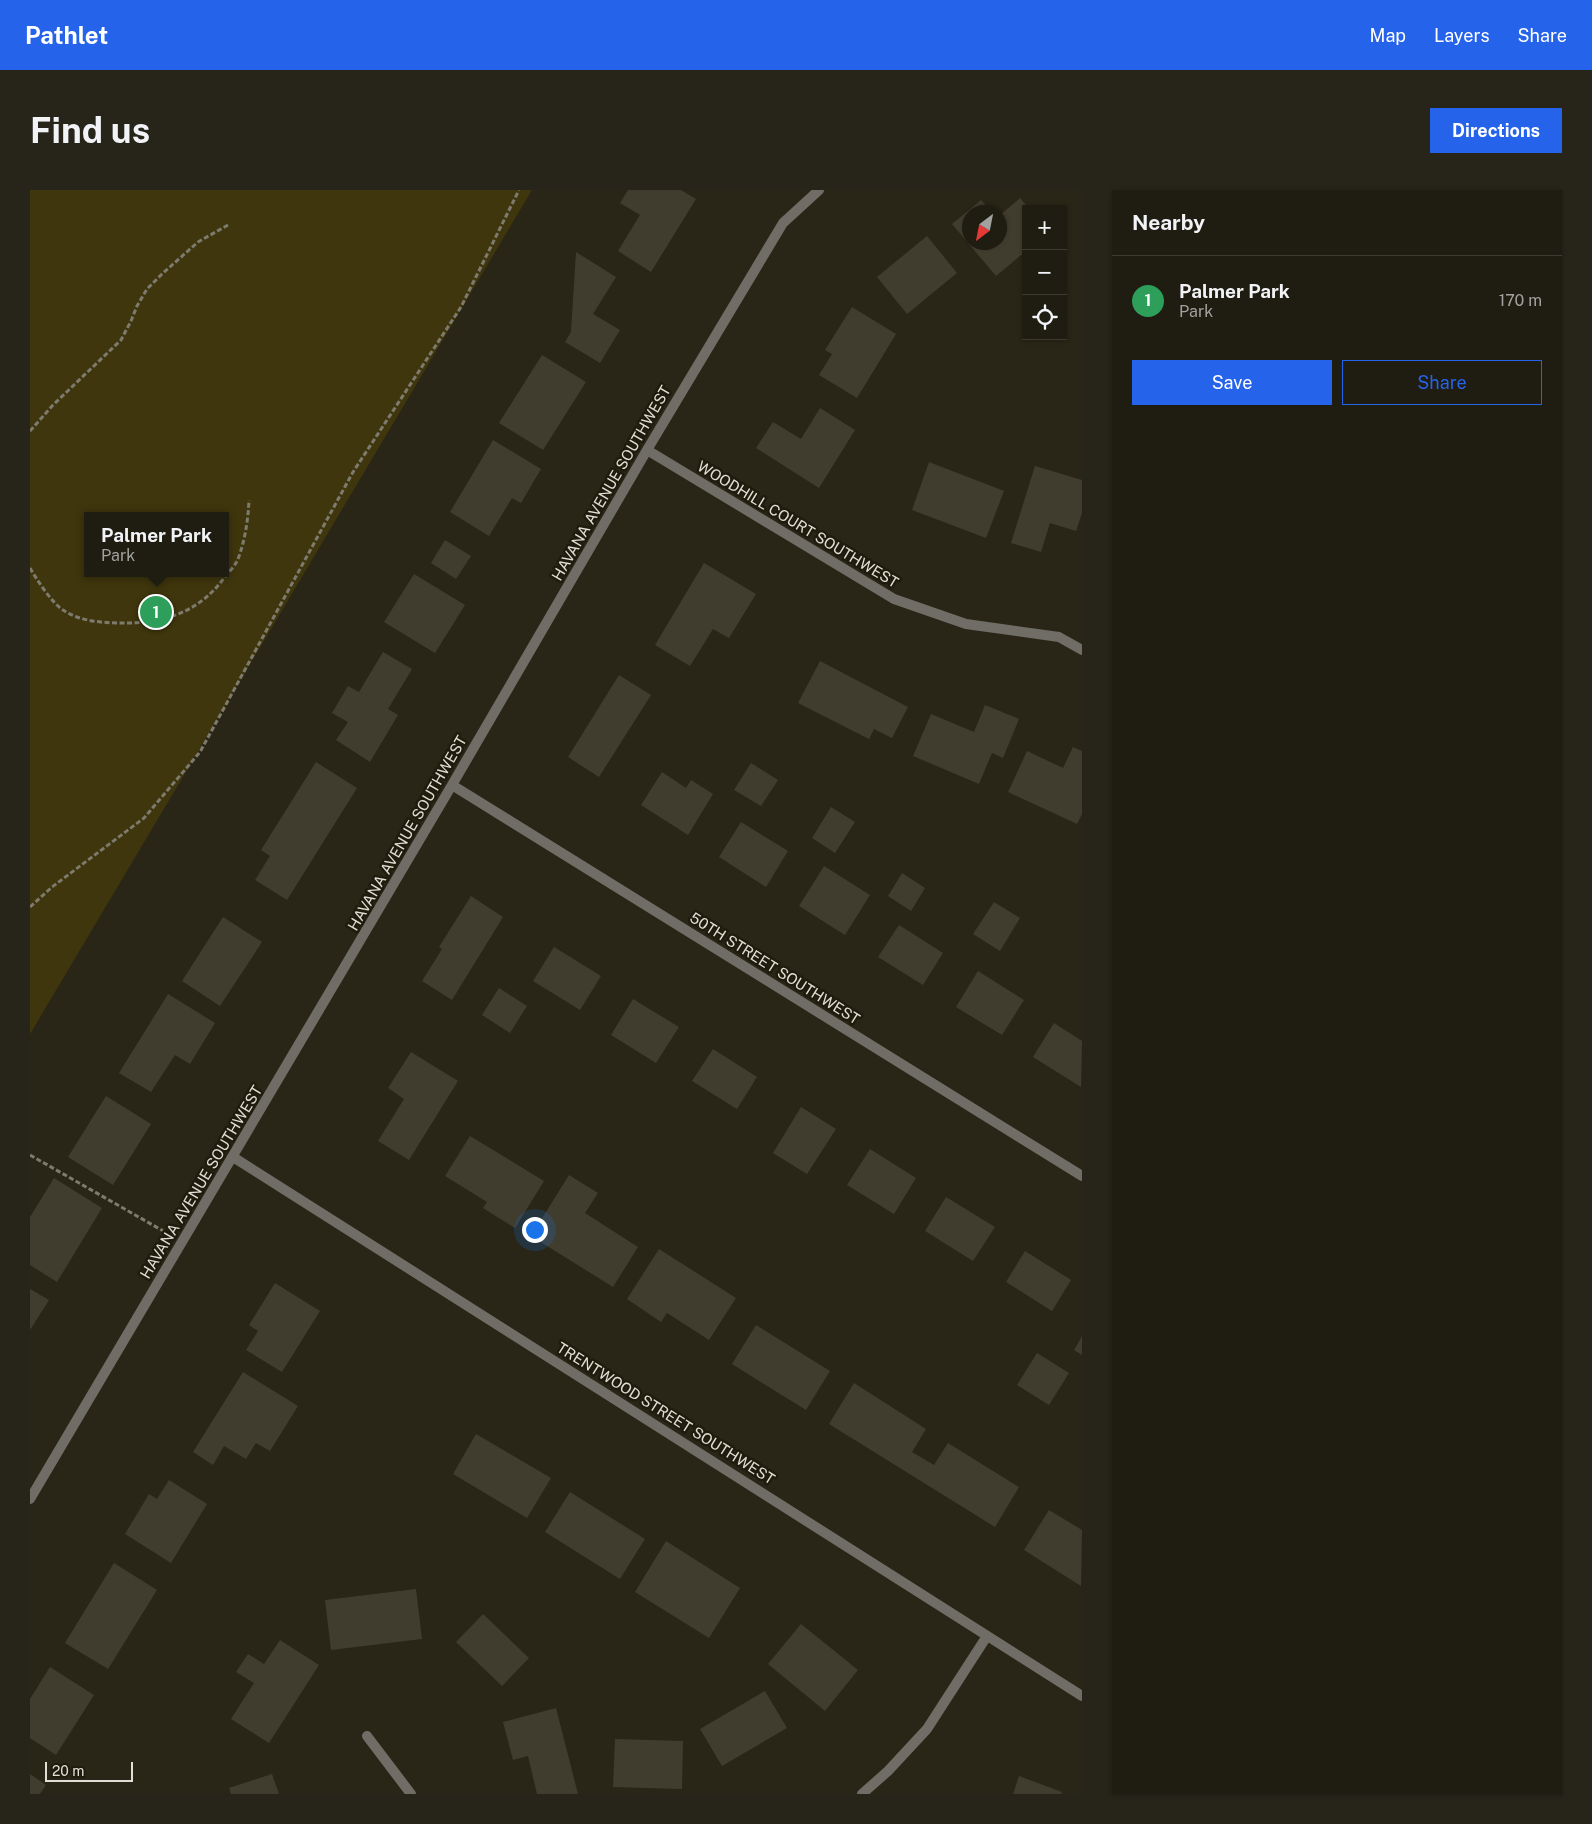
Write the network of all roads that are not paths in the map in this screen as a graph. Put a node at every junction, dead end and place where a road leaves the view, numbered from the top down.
1 (819, 190) edge
2 (647, 450) junction
3 (1082, 650) edge
4 (452, 785) junction
5 (233, 1157) junction
6 (1082, 1176) edge
7 (30, 1499) edge
8 (987, 1636) junction
9 (1082, 1696) edge
10 (367, 1736) dead end
11 (411, 1794) edge
12 (862, 1794) edge

1 - 2 street, HAVANA AVENUE SOUTHWEST
2 - 3 street, WOODHILL COURT SOUTHWEST
2 - 4 street, HAVANA AVENUE SOUTHWEST
4 - 5 street, HAVANA AVENUE SOUTHWEST
4 - 6 street, 50TH STREET SOUTHWEST
5 - 7 street, HAVANA AVENUE SOUTHWEST
5 - 8 street, TRENTWOOD STREET SOUTHWEST
8 - 9 street, TRENTWOOD STREET SOUTHWEST
8 - 12 street
10 - 11 street

